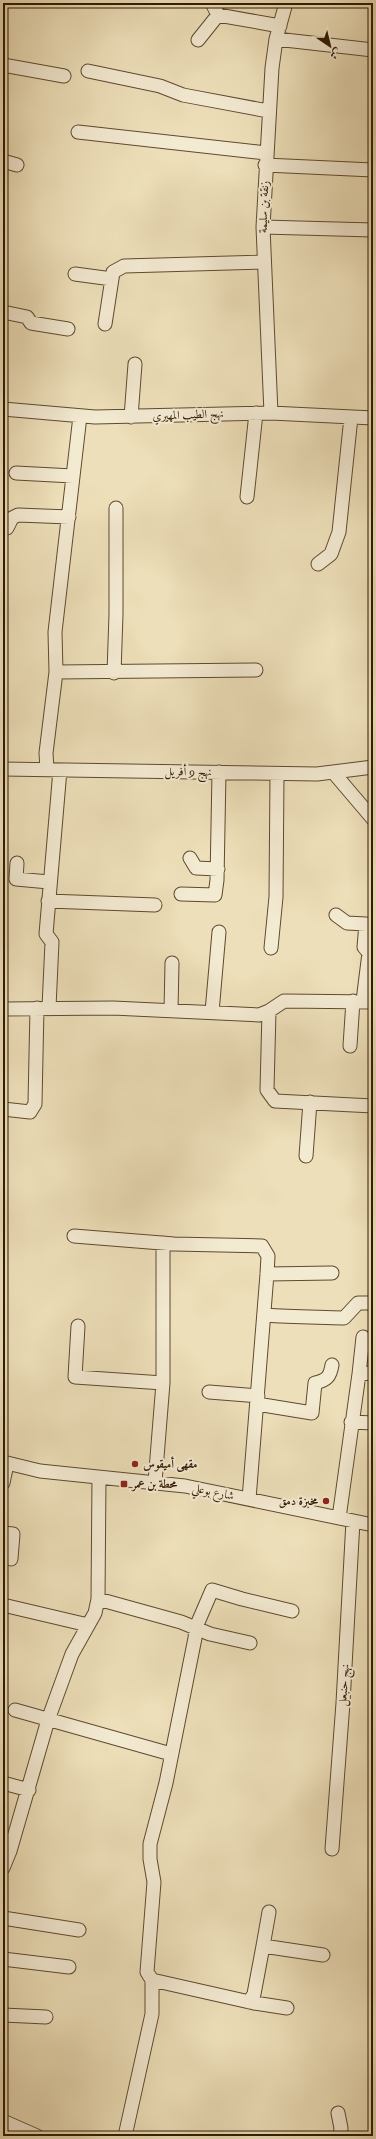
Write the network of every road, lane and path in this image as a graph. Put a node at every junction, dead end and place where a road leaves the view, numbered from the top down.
1 (286, 3) edge
2 (215, 9) edge
3 (280, 26) junction
4 (276, 39) junction
5 (198, 40) dead end
6 (373, 50) edge
7 (3, 65) edge
8 (88, 71) dead end
9 (64, 76) dead end
10 (268, 111) junction
11 (78, 132) dead end
12 (266, 159) junction
13 (3, 161) edge
14 (17, 165) dead end
15 (373, 170) edge
16 (263, 227) junction
17 (373, 230) edge
18 (264, 262) junction
19 (75, 274) dead end
20 (112, 279) junction
21 (3, 312) edge
22 (105, 324) dead end
23 (68, 329) dead end
24 (135, 364) dead end
25 (3, 409) edge
26 (256, 413) junction
27 (271, 413) junction
28 (80, 416) junction
29 (131, 417) junction
30 (351, 417) junction
31 (373, 418) edge
32 (16, 474) dead end
33 (73, 476) junction
34 (247, 497) dead end
35 (116, 508) dead end
36 (69, 518) junction
37 (7, 528) dead end
38 (318, 564) dead end
39 (256, 670) dead end
40 (56, 672) junction
41 (114, 672) junction
42 (373, 767) edge
43 (3, 769) edge
44 (53, 770) junction
45 (220, 772) junction
46 (333, 772) junction
47 (277, 774) junction
48 (373, 819) edge
49 (190, 858) dead end
50 (17, 863) dead end
51 (218, 869) junction
52 (50, 882) junction
53 (181, 894) dead end
54 (48, 901) junction
55 (155, 905) dead end
56 (336, 915) dead end
57 (218, 932) dead end
58 (272, 948) dead end
59 (172, 963) dead end
60 (363, 1001) edge
61 (43, 1008) junction
62 (3, 1009) edge
63 (171, 1010) junction
64 (269, 1011) junction
65 (212, 1012) junction
66 (350, 1046) dead end
67 (310, 1102) junction
68 (373, 1106) edge
69 (3, 1109) edge
70 (306, 1156) dead end
71 (74, 1236) dead end
72 (163, 1243) junction
73 (332, 1273) dead end
74 (267, 1274) junction
75 (373, 1303) edge
76 (265, 1315) junction
77 (78, 1326) dead end
78 (363, 1337) dead end
79 (332, 1365) dead end
80 (373, 1373) edge
81 (359, 1374) junction
82 (163, 1384) junction
83 (209, 1392) dead end
84 (258, 1400) junction
85 (351, 1422) junction
86 (373, 1424) edge
87 (5, 1463) edge
88 (99, 1478) junction
89 (155, 1482) junction
90 (3, 1483) edge
91 (249, 1499) junction
92 (339, 1518) junction
93 (353, 1521) junction
94 (373, 1525) edge
95 (3, 1533) edge
96 (12, 1558) dead end
97 (98, 1599) junction
98 (3, 1605) edge
99 (292, 1611) dead end
100 (88, 1624) junction
101 (196, 1627) junction
102 (250, 1643) dead end
103 (15, 1710) dead end
104 (48, 1720) junction
105 (171, 1754) junction
106 (3, 1783) edge
107 (29, 1790) junction
108 (332, 1849) dead end
109 (3, 1868) edge
110 (269, 1912) dead end
111 (3, 1918) edge
112 (78, 1930) dead end
113 (263, 1946) junction
114 (323, 1955) dead end
115 (3, 1959) edge
116 (69, 1967) dead end
117 (152, 1980) junction
118 (249, 2002) junction
119 (287, 2008) dead end
120 (3, 2015) edge
121 (46, 2016) dead end
122 (338, 2113) dead end
123 (3, 2121) edge
124 (37, 2136) edge
125 (125, 2136) edge
126 (340, 2136) edge

1 - 3 street, زنقة بن سليمة
2 - 3 street
2 - 5 street
3 - 4 street, زنقة بن سليمة
4 - 6 street
4 - 10 street, زنقة بن سليمة
7 - 9 street
8 - 10 street
10 - 12 street, زنقة بن سليمة
11 - 12 street
12 - 15 street
12 - 16 street, زنقة بن سليمة
13 - 14 street
16 - 17 street
16 - 18 street, زنقة بن سليمة
18 - 20 street
18 - 27 street, زنقة بن سليمة
19 - 20 street
20 - 22 street
21 - 23 street
24 - 29 street
25 - 28 street, نهج الطيب المهيري
26 - 27 street, نهج الطيب المهيري
26 - 29 street, نهج الطيب المهيري
26 - 34 street
27 - 30 street, نهج الطيب المهيري
28 - 29 street, نهج الطيب المهيري
28 - 33 street
30 - 31 street, نهج الطيب المهيري
30 - 38 street
32 - 33 street
33 - 36 street
35 - 41 street
36 - 37 street
36 - 40 street
39 - 41 street
40 - 41 street
40 - 44 street
42 - 46 street, نهج 9 أفريل
43 - 44 street, نهج 9 أفريل
44 - 45 street, نهج 9 أفريل
44 - 52 street
45 - 47 street, نهج 9 أفريل
45 - 51 street
46 - 47 street, نهج 9 أفريل
46 - 48 street
47 - 58 street
49 - 51 street
50 - 52 street
51 - 53 street
52 - 54 street
54 - 55 street
54 - 61 street
56 - 60 street
57 - 65 street
59 - 63 street
60 - 64 street
60 - 66 street
61 - 62 street
61 - 63 street
61 - 69 street
63 - 65 street
64 - 65 street
64 - 67 street
67 - 68 street
67 - 70 street
71 - 72 street
72 - 74 street
72 - 82 street
73 - 74 street
74 - 76 street
75 - 76 street
76 - 84 street
77 - 82 street
78 - 81 street
79 - 84 street
80 - 81 street
81 - 85 street
82 - 89 street
83 - 84 street
84 - 91 street
85 - 86 street
85 - 92 street
87 - 88 street, شارع بوعلي
87 - 90 street
88 - 89 street, شارع بوعلي
88 - 97 street
89 - 91 street, شارع بوعلي
91 - 92 street, شارع بوعلي
92 - 93 street, شارع بوعلي
93 - 94 street, شارع بوعلي
93 - 108 street, نهج حنبعل
95 - 96 street
97 - 100 street
97 - 101 street
98 - 100 street
99 - 101 street
100 - 104 street
101 - 102 street
101 - 105 street
103 - 104 street
104 - 105 street
104 - 107 street
105 - 117 street
106 - 107 street
107 - 109 street
110 - 113 street
111 - 112 street
113 - 114 street
113 - 118 street
115 - 116 street
117 - 118 street
117 - 125 street
118 - 119 street
120 - 121 street
122 - 126 street
123 - 124 street

